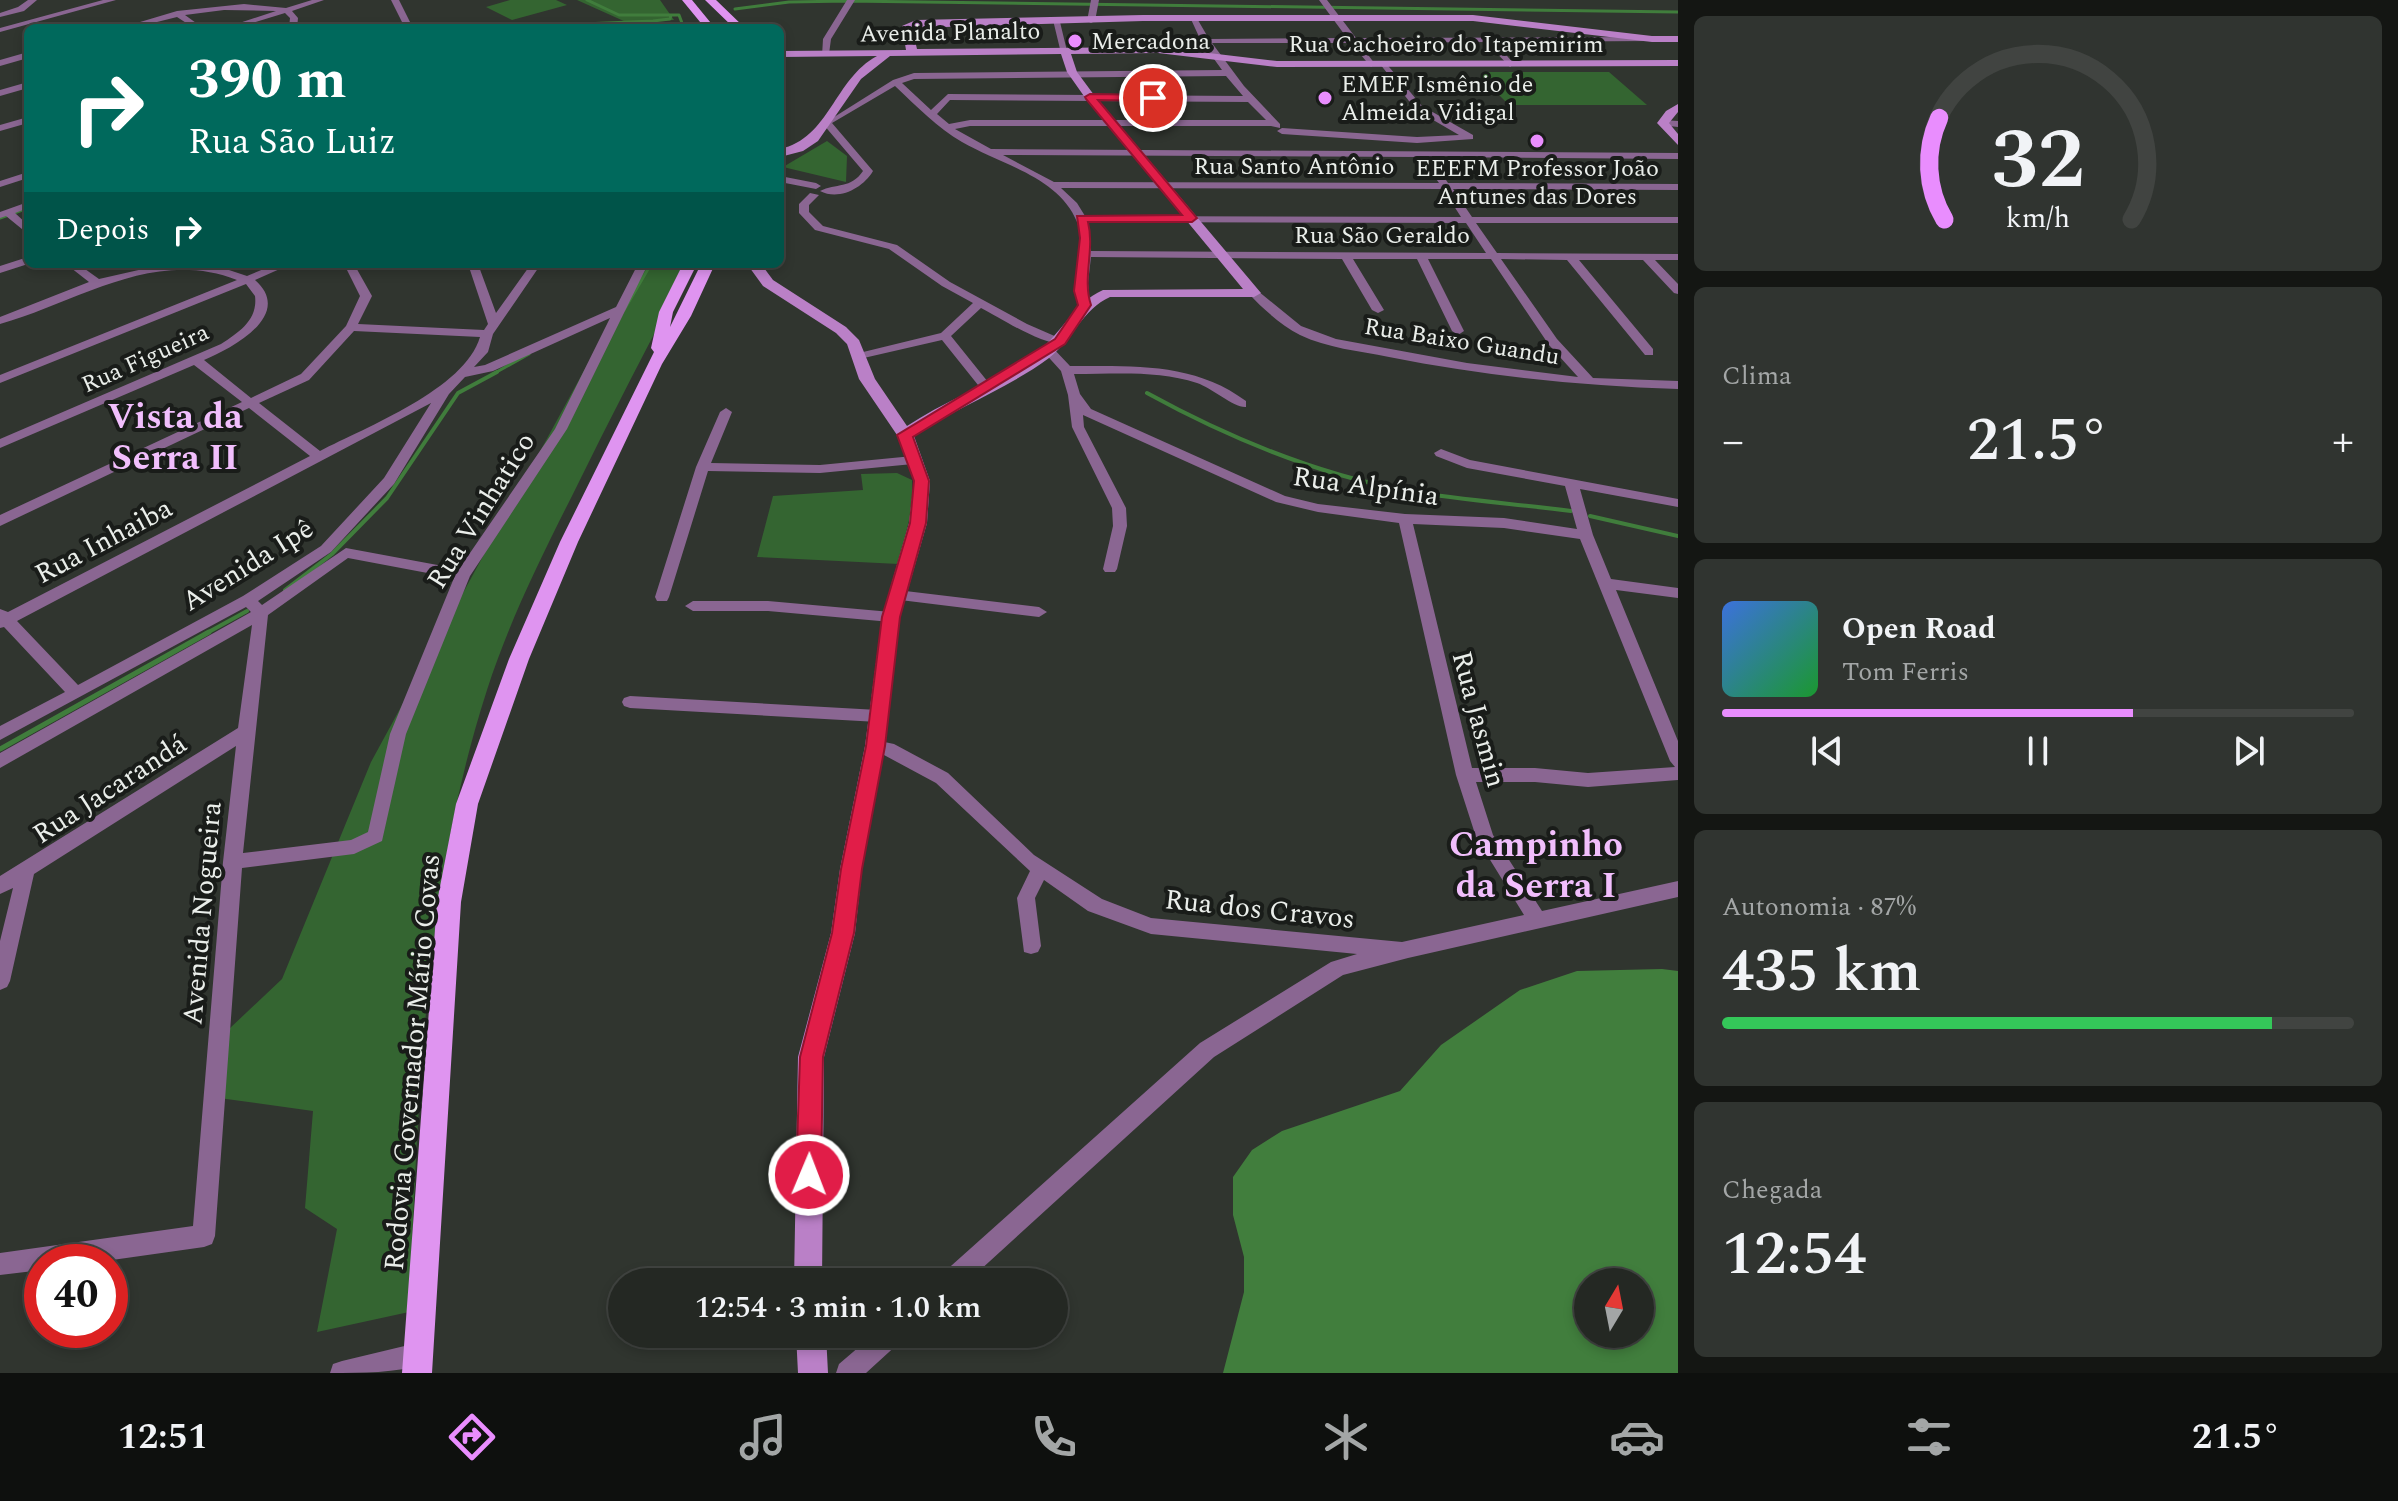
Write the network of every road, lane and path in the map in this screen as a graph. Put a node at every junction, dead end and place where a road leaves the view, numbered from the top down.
1 (33, 0) edge
2 (112, 0) edge
3 (320, 0) edge
4 (395, 0) edge
5 (851, 2) edge
6 (1094, 3) edge
7 (684, 4) edge
8 (706, 5) edge
9 (1328, 8) edge
10 (286, 10) junction
11 (177, 13) junction
12 (5, 14) edge
13 (1192, 17) junction
14 (1091, 21) junction
15 (1056, 22) junction
16 (25, 23) junction
17 (717, 23) edge
18 (138, 24) edge
19 (193, 24) edge
20 (241, 24) edge
21 (293, 24) edge
22 (401, 24) edge
23 (693, 24) edge
24 (0, 30) edge
25 (1591, 37) junction
26 (1678, 39) edge
27 (1489, 40) junction
28 (1205, 41) junction
29 (1353, 41) junction
30 (1064, 49) junction
31 (912, 51) junction
32 (784, 54) edge
33 (825, 54) junction
34 (24, 56) edge
35 (1216, 56) junction
36 (868, 59) junction
37 (0, 63) edge
38 (1678, 63) edge
39 (1377, 64) junction
40 (1510, 64) junction
41 (1072, 72) junction
42 (952, 73) junction
43 (1228, 73) junction
44 (896, 82) junction
45 (24, 86) edge
46 (0, 93) edge
47 (948, 97) junction
48 (1090, 97) junction
49 (1248, 99) junction
50 (841, 103) junction
51 (854, 107) junction
52 (1678, 107) edge
53 (933, 113) junction
54 (24, 121) edge
55 (829, 122) junction
56 (1112, 123) junction
57 (1273, 123) junction
58 (1663, 123) junction
59 (1678, 124) edge
60 (948, 127) junction
61 (0, 128) edge
62 (1282, 131) junction
63 (1678, 141) edge
64 (784, 151) edge
65 (990, 152) junction
66 (1139, 154) junction
67 (1302, 154) junction
68 (1424, 155) junction
69 (1678, 156) edge
70 (24, 176) edge
71 (784, 180) edge
72 (0, 184) edge
73 (1055, 185) junction
74 (1166, 186) junction
75 (1445, 186) junction
76 (784, 187) edge
77 (1678, 187) edge
78 (815, 191) junction
79 (8, 214) edge
80 (1192, 218) junction
81 (1082, 219) junction
82 (1466, 219) junction
83 (1678, 220) edge
84 (24, 228) edge
85 (1086, 254) junction
86 (1421, 256) junction
87 (1570, 256) junction
88 (1224, 257) junction
89 (1347, 257) junction
90 (1495, 257) junction
91 (1646, 257) junction
92 (1678, 257) edge
93 (24, 261) edge
94 (77, 268) edge
95 (166, 268) edge
96 (222, 268) edge
97 (276, 268) edge
98 (351, 268) edge
99 (474, 268) edge
100 (533, 268) edge
101 (641, 268) edge
102 (688, 268) edge
103 (706, 268) edge
104 (719, 268) edge
105 (757, 268) edge
106 (0, 270) edge
107 (247, 280) junction
108 (98, 283) junction
109 (1678, 291) edge
110 (1254, 293) junction
111 (980, 303) junction
112 (1084, 305) junction
113 (623, 308) junction
114 (1378, 310) dead end
115 (684, 316) junction
116 (0, 321) edge
117 (351, 327) junction
118 (491, 329) junction
119 (1458, 331) dead end
120 (945, 336) junction
121 (1054, 346) junction
122 (1649, 352) dead end
123 (859, 357) junction
124 (197, 361) junction
125 (654, 364) junction
126 (1067, 370) junction
127 (465, 373) junction
128 (0, 379) edge
129 (1591, 383) junction
130 (1678, 385) edge
131 (986, 387) junction
132 (444, 392) junction
133 (1074, 394) junction
134 (252, 403) junction
135 (1242, 404) dead end
136 (726, 412) dead end
137 (905, 435) junction
138 (0, 444) edge
139 (1441, 453) dead end
140 (318, 456) junction
141 (913, 460) junction
142 (703, 467) junction
143 (1571, 483) junction
144 (1678, 503) edge
145 (1405, 519) junction
146 (0, 521) edge
147 (1586, 535) junction
148 (1110, 569) dead end
149 (463, 575) junction
150 (1605, 583) junction
151 (269, 586) junction
152 (1678, 593) edge
153 (662, 597) dead end
154 (282, 598) junction
155 (693, 606) dead end
156 (894, 606) junction
157 (254, 607) junction
158 (1039, 612) dead end
159 (2, 619) edge
160 (76, 693) junction
161 (630, 702) dead end
162 (878, 716) junction
163 (245, 732) junction
164 (0, 734) edge
165 (875, 746) junction
166 (0, 761) edge
167 (1678, 761) edge
168 (1678, 773) edge
169 (1465, 775) junction
170 (232, 862) junction
171 (1040, 869) junction
172 (26, 871) junction
173 (0, 886) edge
174 (1678, 889) edge
175 (1537, 919) junction
176 (1317, 943) junction
177 (1031, 946) dead end
178 (1408, 949) junction
179 (1338, 968) junction
180 (0, 981) edge
181 (0, 1264) edge
182 (808, 1268) edge
183 (966, 1268) edge
184 (812, 1348) edge
185 (876, 1348) edge
186 (417, 1364) edge
187 (342, 1373) edge
188 (813, 1373) edge
189 (848, 1373) edge

1 - 12 street
2 - 16 street
3 - 10 street
4 - 22 street
5 - 33 street
6 - 14 street
7 - 8 main road
7 - 23 main road
8 - 17 main road
8 - 17 main road
9 - 13 street
9 - 25 street
9 - 29 street
10 - 11 street
10 - 20 street
10 - 21 street
11 - 18 street
11 - 19 street
12 - 16 street
13 - 14 street
13 - 28 street
14 - 15 street
15 - 30 street
15 - 31 street
16 - 24 street
25 - 26 street
25 - 27 street
27 - 29 street
27 - 40 street
28 - 29 street
28 - 35 street
29 - 39 street
30 - 31 street, Avenida Planalto
30 - 35 street, Avenida Planalto
30 - 41 street
31 - 36 street, Avenida Planalto
32 - 33 street, Avenida Planalto
33 - 36 street, Avenida Planalto
34 - 37 street
35 - 39 street, Rua Cachoeiro do Itapemirim
35 - 43 street
36 - 50 street
38 - 40 street, Rua Cachoeiro do Itapemirim
39 - 40 street, Rua Cachoeiro do Itapemirim
39 - 62 street
41 - 42 street
41 - 43 street
41 - 48 street
42 - 44 street
42 - 47 street
43 - 49 street
44 - 51 street
44 - 53 street
45 - 46 street
47 - 48 street
47 - 53 street
48 - 49 street
48 - 56 street
49 - 57 street
50 - 51 street
50 - 55 street
51 - 55 street
52 - 58 street
53 - 60 street
54 - 61 street
55 - 64 street
55 - 78 street
56 - 57 street
56 - 60 street
56 - 66 street
57 - 62 street
58 - 59 street
58 - 63 street
60 - 65 street
62 - 67 street
65 - 66 street
65 - 73 street
66 - 67 street
66 - 74 street
67 - 68 street
68 - 69 street
68 - 75 street
70 - 72 street
71 - 78 street
73 - 74 street, Rua Santo Antônio
73 - 81 street
74 - 75 street, Rua Santo Antônio
74 - 80 street
75 - 77 street, Rua Santo Antônio
75 - 82 street
76 - 78 street
78 - 111 street
79 - 84 street
80 - 81 street
80 - 82 street
80 - 88 street
81 - 85 street
82 - 83 street
82 - 90 street
85 - 88 street, Rua São Geraldo
85 - 112 street
86 - 89 street, Rua São Geraldo
86 - 90 street, Rua São Geraldo
86 - 119 street
87 - 90 street, Rua São Geraldo
87 - 91 street, Rua São Geraldo
87 - 122 street
88 - 89 street, Rua São Geraldo
88 - 110 street
89 - 114 street
90 - 129 street
91 - 92 street, Rua São Geraldo
91 - 109 street
93 - 106 street
94 - 108 street
95 - 108 street
96 - 107 street
97 - 107 street
98 - 117 street
99 - 118 street
100 - 118 street
101 - 113 street, Rua Vinhatico
102 - 125 main road, Rodovia Governador Mário Covas
103 - 115 main road, Rodovia Governador Mário Covas
104 - 115 main road
105 - 123 street
107 - 124 street, Rua Figueira
107 - 128 street
108 - 116 street
110 - 112 street
110 - 129 street, Rua Baixo Guandu
111 - 120 street
111 - 121 street
112 - 121 street
113 - 127 street
113 - 149 street, Rua Vinhatico
115 - 125 main road, Rodovia Governador Mário Covas
117 - 118 street
117 - 134 street
118 - 127 street
120 - 123 street
120 - 131 street
121 - 126 street
121 - 131 street
123 - 137 street
124 - 134 street
124 - 138 street, Rua Figueira
125 - 186 main road, Rodovia Governador Mário Covas
126 - 133 street
126 - 135 street
127 - 132 street, Avenida Ipê
129 - 130 street, Rua Baixo Guandu
131 - 137 street
132 - 140 street, Rua Inhaiba
132 - 151 street, Avenida Ipê
133 - 145 street, Rua Alpínia
133 - 148 street
134 - 140 street
134 - 146 street
136 - 142 street
137 - 141 street
139 - 143 street
140 - 159 street, Rua Inhaiba
141 - 142 street
141 - 156 street
142 - 153 street
143 - 144 street
143 - 147 street
145 - 147 street, Rua Alpínia
145 - 169 street, Rua Jasmin
147 - 150 street
149 - 154 street, Avenida Ipê
149 - 170 street, Rua Vinhatico
150 - 152 street
150 - 167 street
151 - 154 street
151 - 157 street, Avenida Ipê
154 - 157 street, Avenida Ipê
155 - 156 street
156 - 158 street
156 - 162 street
157 - 160 street, Avenida Ipê
157 - 163 street, Avenida Nogueira
157 - 166 street, Avenida Ipê
159 - 160 street
160 - 164 street, Avenida Ipê
161 - 162 street
162 - 165 street
163 - 170 street, Avenida Nogueira
163 - 172 street, Rua Jacarandá
165 - 171 street, Rua dos Cravos
165 - 182 street
168 - 169 street
169 - 175 street, Rua Jasmin
170 - 181 street, Avenida Nogueira
171 - 176 street, Rua dos Cravos
171 - 177 street
172 - 173 street, Rua Jacarandá
172 - 180 street
174 - 175 street
175 - 178 street
176 - 178 street, Rua dos Cravos
176 - 179 street
178 - 179 street
179 - 183 street
184 - 188 street
185 - 189 street
186 - 187 street

